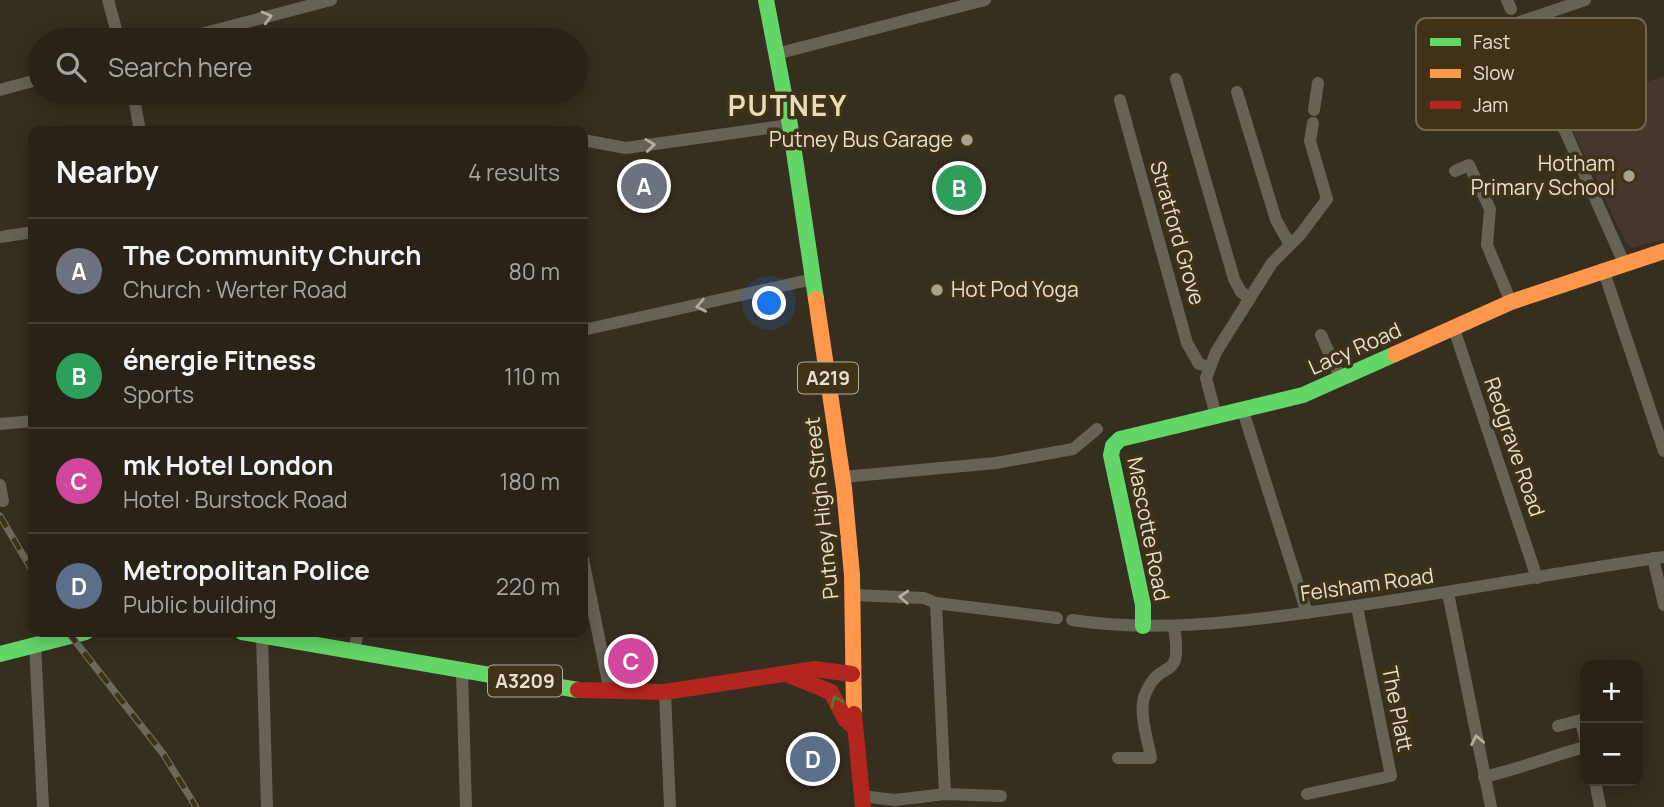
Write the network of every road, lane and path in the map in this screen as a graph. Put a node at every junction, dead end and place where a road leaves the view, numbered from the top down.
1 (108, 0) edge
2 (331, 0) edge
3 (765, 0) edge
4 (985, 0) edge
5 (1586, 0) edge
6 (1532, 18) edge
7 (116, 28) edge
8 (223, 28) edge
9 (776, 54) junction
10 (1176, 79) dead end
11 (28, 82) edge
12 (1318, 83) dead end
13 (0, 90) edge
14 (1237, 92) dead end
15 (1120, 100) dead end
16 (136, 105) edge
17 (790, 125) junction
18 (140, 126) edge
19 (1565, 130) edge
20 (588, 141) edge
21 (1455, 171) dead end
22 (28, 233) edge
23 (0, 237) edge
24 (1289, 243) junction
25 (1664, 251) edge
26 (1625, 262) junction
27 (1603, 269) junction
28 (813, 279) junction
29 (1248, 297) junction
30 (1511, 302) junction
31 (1454, 328) junction
32 (588, 329) edge
33 (1321, 335) dead end
34 (1210, 367) junction
35 (1341, 379) junction
36 (1243, 411) junction
37 (1216, 416) junction
38 (28, 422) edge
39 (0, 424) edge
40 (1097, 429) dead end
41 (1116, 442) joint
42 (1664, 451) edge
43 (843, 477) junction
44 (0, 485) edge
45 (3, 501) dead end
46 (1659, 558) edge
47 (1537, 578) junction
48 (588, 584) edge
49 (1448, 593) junction
50 (853, 595) junction
51 (936, 603) junction
52 (1664, 606) edge
53 (1357, 607) junction
54 (1307, 613) junction
55 (1057, 618) dead end
56 (1072, 620) dead end
57 (1143, 626) junction
58 (1174, 627) junction
59 (65, 637) edge
60 (262, 637) edge
61 (274, 637) edge
62 (357, 637) edge
63 (35, 644) junction
64 (355, 651) junction
65 (0, 654) edge
66 (462, 671) junction
67 (852, 674) junction
68 (789, 675) junction
69 (610, 692) junction
70 (665, 692) junction
71 (1580, 720) edge
72 (1558, 726) dead end
73 (855, 728) junction
74 (1580, 748) edge
75 (1118, 758) dead end
76 (1484, 776) junction
77 (1596, 786) edge
78 (945, 794) junction
79 (1307, 794) dead end
80 (1001, 796) dead end
81 (862, 802) edge
82 (43, 807) edge
83 (267, 807) edge
84 (466, 807) edge
85 (670, 807) edge
86 (1491, 807) edge
87 (1600, 807) edge

1 - 7 street
8 -> 2 street
3 - 9 main road, Putney High Street / A219
4 - 9 street
5 - 6 street
9 - 17 main road, Putney High Street / A219
10 - 29 street
11 - 13 street
12 - 24 street
14 - 24 street
15 - 34 street, Stratford Grove
16 - 18 street
20 -> 17 street
17 - 28 main road, Putney High Street / A219
19 - 26 street
21 - 30 street
22 - 23 street
24 - 29 street
25 - 26 main road, Lacy Road
26 - 27 main road, Lacy Road
27 - 30 main road, Lacy Road
27 - 42 street
28 -> 32 street
28 - 43 main road, Putney High Street / A219
29 - 34 street
30 - 31 main road, Lacy Road
31 - 35 main road, Lacy Road
31 - 47 street, Redgrave Road
33 - 35 street
34 - 37 street
35 - 36 main road, Lacy Road
36 - 37 main road, Lacy Road
36 - 54 street
37 - 41 main road, Lacy Road
38 - 39 street
40 - 43 street
41 - 57 main road, Mascotte Road
43 - 50 main road, Putney High Street / A219
44 - 45 street
46 - 47 street, Felsham Road
46 - 52 street
47 - 49 street, Felsham Road
48 - 69 street
49 - 53 street, Felsham Road
76 -> 49 street
51 -> 50 street
50 - 67 main road, Putney High Street / A219
51 - 55 street
51 - 78 street
53 - 54 street, Felsham Road
53 - 79 street, The Platt
54 - 58 street, Felsham Road
56 - 57 street, Felsham Road
57 - 58 street, Felsham Road
58 - 75 street
59 - 63 main road
60 - 83 street
61 - 64 main road, A3209
62 - 64 street
63 - 65 main road
63 - 82 street
64 - 66 main road, A3209
66 - 69 main road, A3209
66 - 84 street
67 - 68 main road, A3209
67 - 73 main road, Putney High Street / A219
68 - 70 main road, A3209
73 -> 68 main road, A3209
69 - 70 main road, A3209
70 - 85 street
71 - 72 street
73 - 81 main road, Putney High Street / A219
74 - 76 street
76 - 86 street
77 - 87 street
78 - 80 street
78 - 81 street

